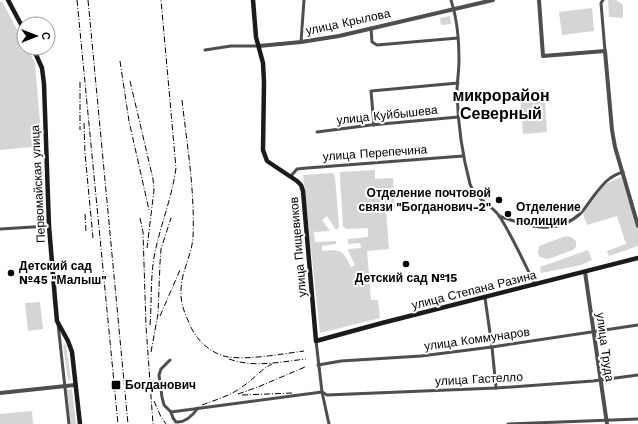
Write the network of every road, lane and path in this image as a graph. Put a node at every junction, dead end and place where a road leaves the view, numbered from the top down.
1 (8, 0) edge
2 (253, 0) edge
3 (304, 0) edge
4 (451, 0) edge
5 (493, 0) edge
6 (539, 0) edge
7 (603, 0) edge
8 (454, 9) junction
9 (17, 16) edge
10 (371, 28) junction
11 (458, 38) junction
12 (301, 42) junction
13 (259, 46) junction
14 (205, 50) dead end
15 (605, 51) junction
16 (36, 56) edge
17 (458, 83) junction
18 (458, 117) junction
19 (374, 125) junction
20 (317, 132) dead end
21 (463, 156) junction
22 (623, 172) junction
23 (291, 176) junction
24 (499, 216) junction
25 (50, 226) junction
26 (638, 226) edge
27 (0, 229) edge
28 (638, 258) edge
29 (585, 272) junction
30 (535, 285) junction
31 (485, 298) junction
32 (57, 321) junction
33 (638, 325) edge
34 (594, 332) junction
35 (316, 341) junction
36 (492, 347) junction
37 (170, 360) dead end
38 (318, 365) junction
39 (638, 375) edge
40 (600, 379) junction
41 (76, 385) junction
42 (66, 386) junction
43 (496, 388) junction
44 (322, 392) junction
45 (0, 393) edge
46 (198, 408) junction
47 (171, 412) junction
48 (638, 419) edge
49 (565, 423) edge
50 (606, 423) edge
51 (69, 424) edge
52 (80, 424) edge
53 (329, 424) edge
54 (508, 424) edge

1 - 9 main road
2 - 13 main road, улица Пищевиков
3 - 12 street
4 - 8 street
5 - 8 street, улица Крылова
6 - 15 street
7 - 15 street
8 - 10 street, улица Крылова
8 - 11 street
10 - 11 street
10 - 12 street, улица Крылова
11 - 17 street
12 - 13 street, улица Крылова
13 - 14 street, улица Крылова
13 - 23 main road, улица Пищевиков
15 - 22 street
16 - 25 main road, Первомайская улица
17 - 18 street
17 - 19 street
18 - 19 street, улица Куйбышева
18 - 21 street
19 - 20 street, улица Куйбышева
21 - 23 street, улица Перепечина
21 - 24 street
22 - 24 street
22 - 26 street
23 - 35 main road, улица Пищевиков
24 - 30 street
25 - 27 street
25 - 32 main road, Первомайская улица
28 - 29 main road, улица Степана Разина
29 - 30 main road, улица Степана Разина
29 - 34 street, улица Труда
30 - 31 main road, улица Степана Разина
31 - 35 main road, улица Степана Разина
31 - 36 street
32 - 41 main road, Первомайская улица
32 - 42 street, Первомайская улица
33 - 34 street, улица Коммунаров
34 - 36 street, улица Коммунаров
34 - 40 street, улица Труда
35 - 38 street, улица Пищевиков
36 - 38 street, улица Коммунаров
36 - 43 street
37 - 47 street
38 - 44 street, улица Пищевиков
39 - 40 street, улица Гастелло
40 - 43 street, улица Гастелло
40 - 50 street, улица Труда
41 - 42 street
41 - 52 main road, Первомайская улица
42 - 45 street
42 - 51 street, Первомайская улица
43 - 44 street, улица Гастелло
44 - 46 street, улица Гастелло
44 - 53 street, улица Пищевиков
46 - 47 street, улица Гастелло
46 - 47 street
48 - 50 street
49 - 50 street
49 - 54 street

